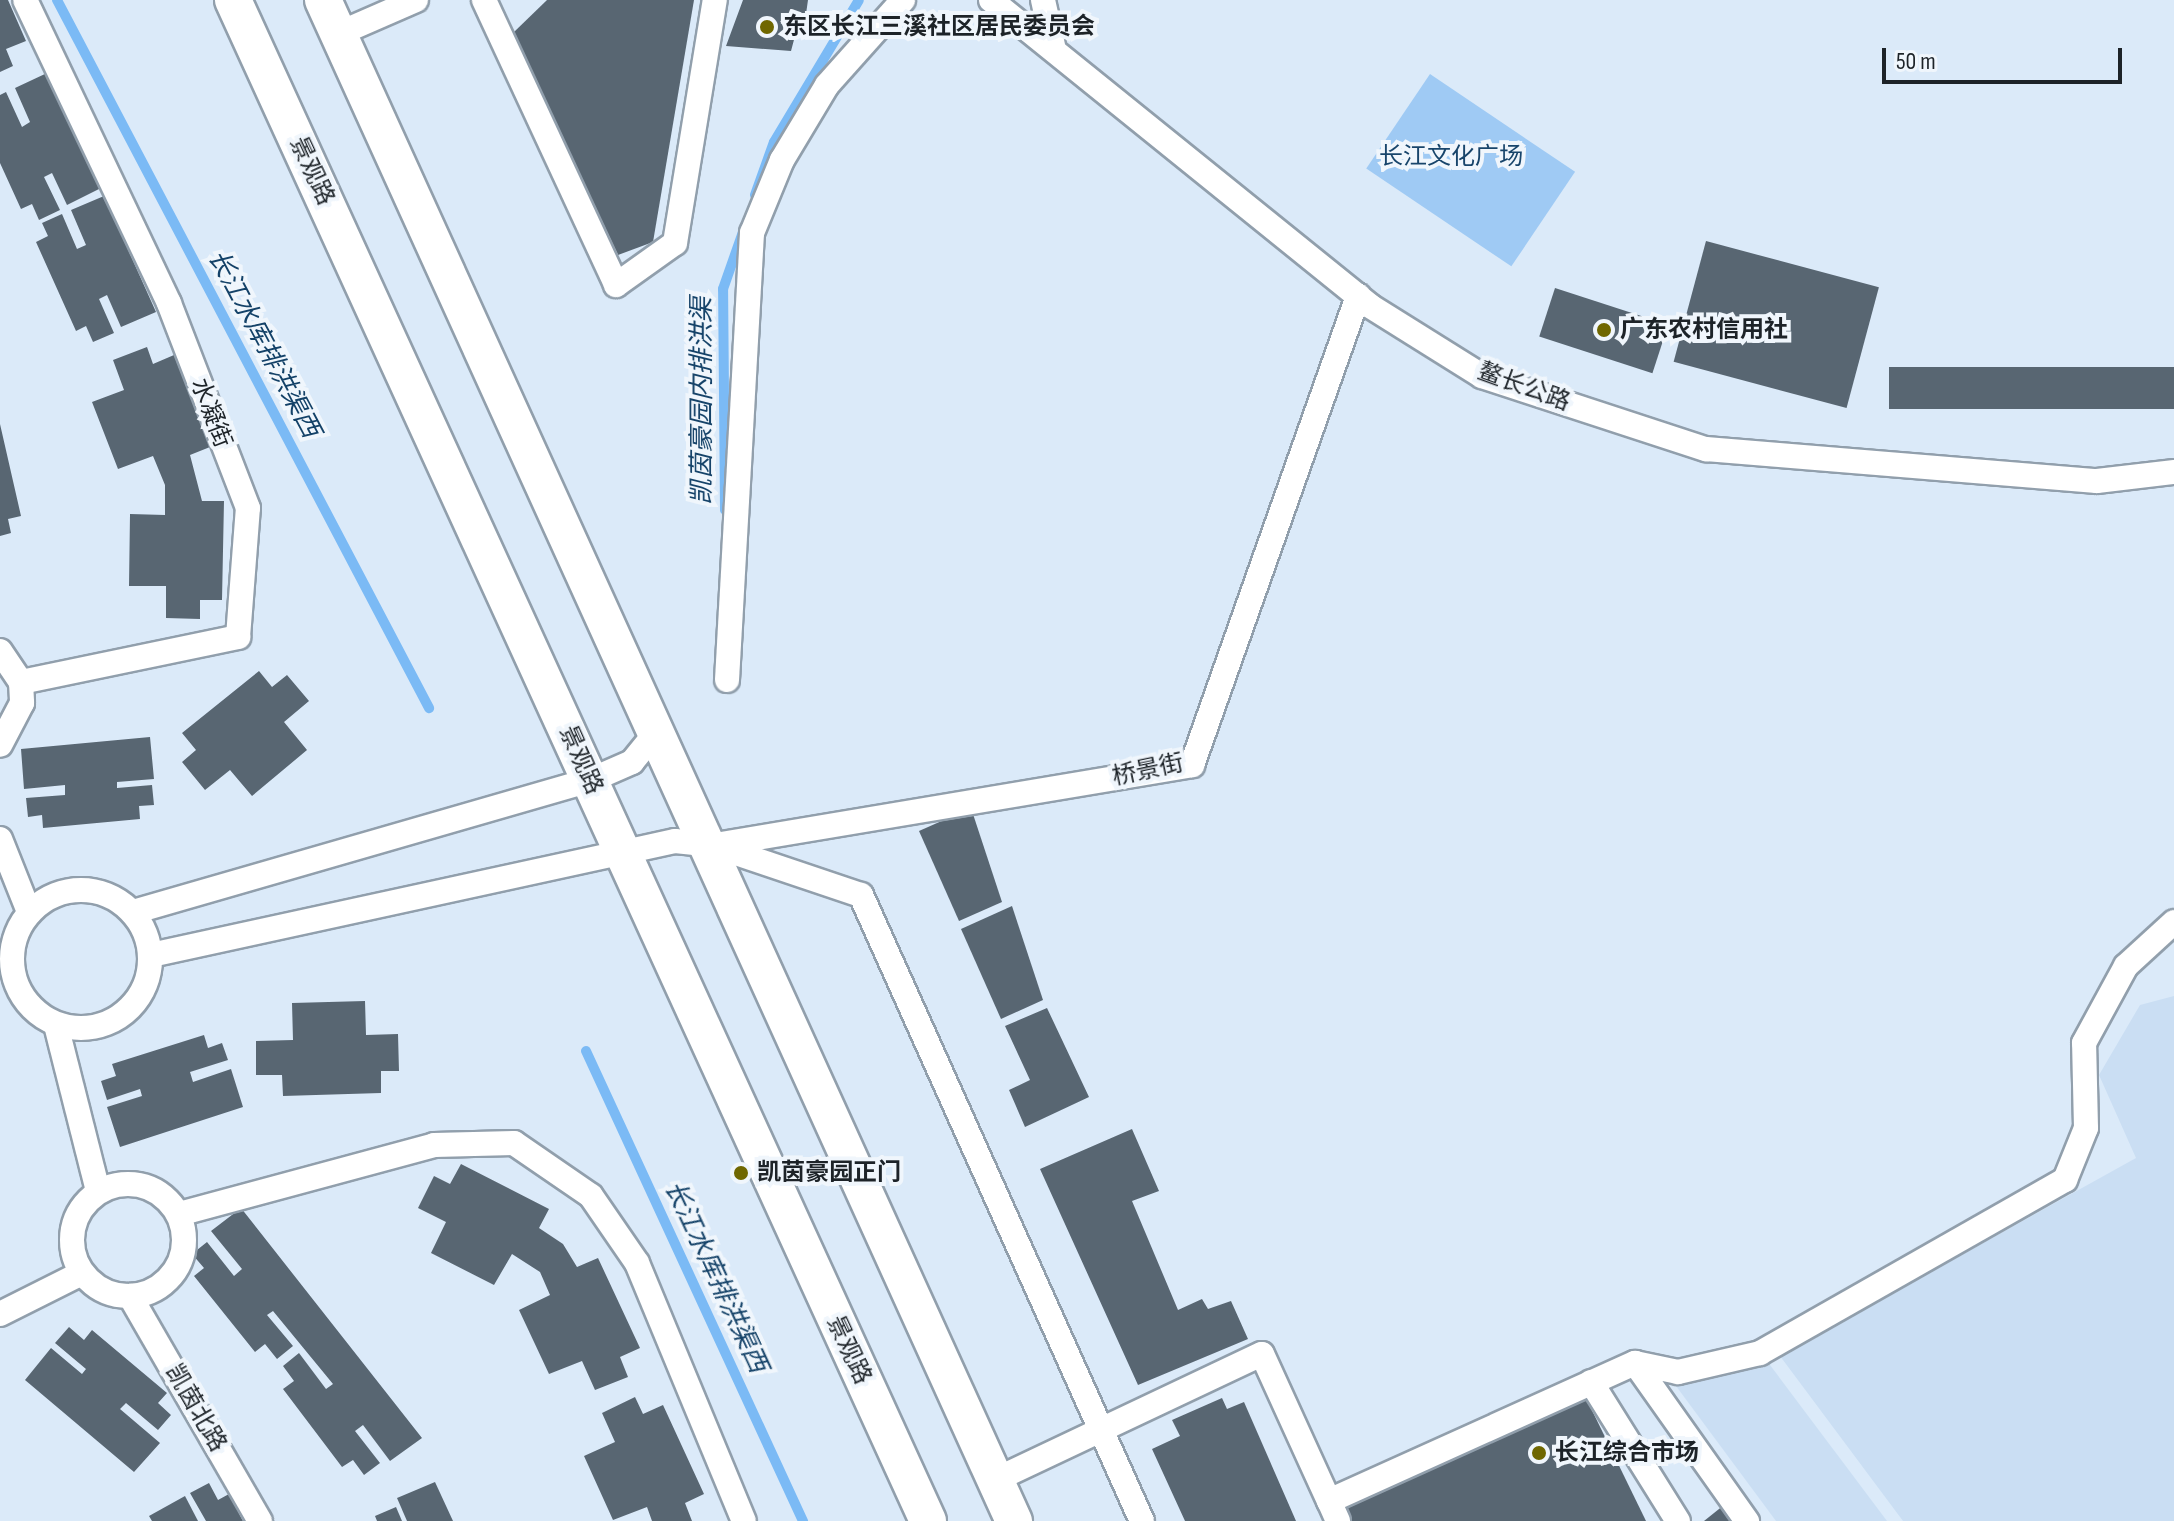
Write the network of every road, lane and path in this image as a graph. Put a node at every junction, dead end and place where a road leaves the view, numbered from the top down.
1 (25, 0) edge
2 (233, 0) edge
3 (323, 0) edge
4 (416, 0) edge
5 (484, 0) edge
6 (715, 0) edge
7 (903, 0) edge
8 (991, 0) edge
9 (1043, 0) edge
10 (338, 34) junction
11 (1054, 50) junction
12 (1358, 296) junction
13 (2174, 472) edge
14 (0, 651) edge
15 (727, 680) dead end
16 (21, 682) junction
17 (659, 729) junction
18 (0, 745) edge
19 (591, 780) junction
20 (0, 839) edge
21 (712, 845) junction
22 (622, 857) junction
23 (29, 912) junction
24 (133, 912) junction
25 (2174, 922) edge
26 (151, 955) junction
27 (56, 1025) junction
28 (98, 1191) junction
29 (179, 1214) junction
30 (82, 1273) junction
31 (130, 1296) junction
32 (0, 1314) edge
33 (1635, 1363) junction
34 (1591, 1382) junction
35 (1100, 1430) junction
36 (995, 1480) junction
37 (1333, 1511) edge
38 (260, 1521) edge
39 (744, 1521) edge
40 (928, 1521) edge
41 (1014, 1521) edge
42 (1142, 1521) edge
43 (1678, 1521) edge
44 (1747, 1521) edge

1 - 16 street, 水凝街
2 - 19 main road, 景观路
3 - 10 main road
4 - 10 street
5 - 6 street
7 - 15 street
8 - 11 street, 鳌长公路
9 - 11 street
10 - 17 main road
11 - 12 street, 鳌长公路
12 - 13 street, 鳌长公路
12 - 21 street, 桥景街
14 - 16 street
16 - 18 street
17 - 19 street
17 - 21 main road
19 - 22 main road, 景观路
19 - 24 street
20 - 23 street
21 - 22 street
21 - 35 street
21 - 36 main road
22 - 26 street
22 - 40 main road, 景观路
23 - 24 street
23 - 27 street
24 - 26 street
25 - 33 street
26 - 27 street
27 - 28 street
28 - 29 street
28 - 30 street
29 - 31 street
29 - 39 street
30 - 31 street
30 - 32 street
31 - 38 street, 凯茵北路
33 - 34 street
33 - 44 street
34 - 37 street
34 - 43 street
35 - 36 street
35 - 37 street
35 - 42 street
36 - 41 main road

